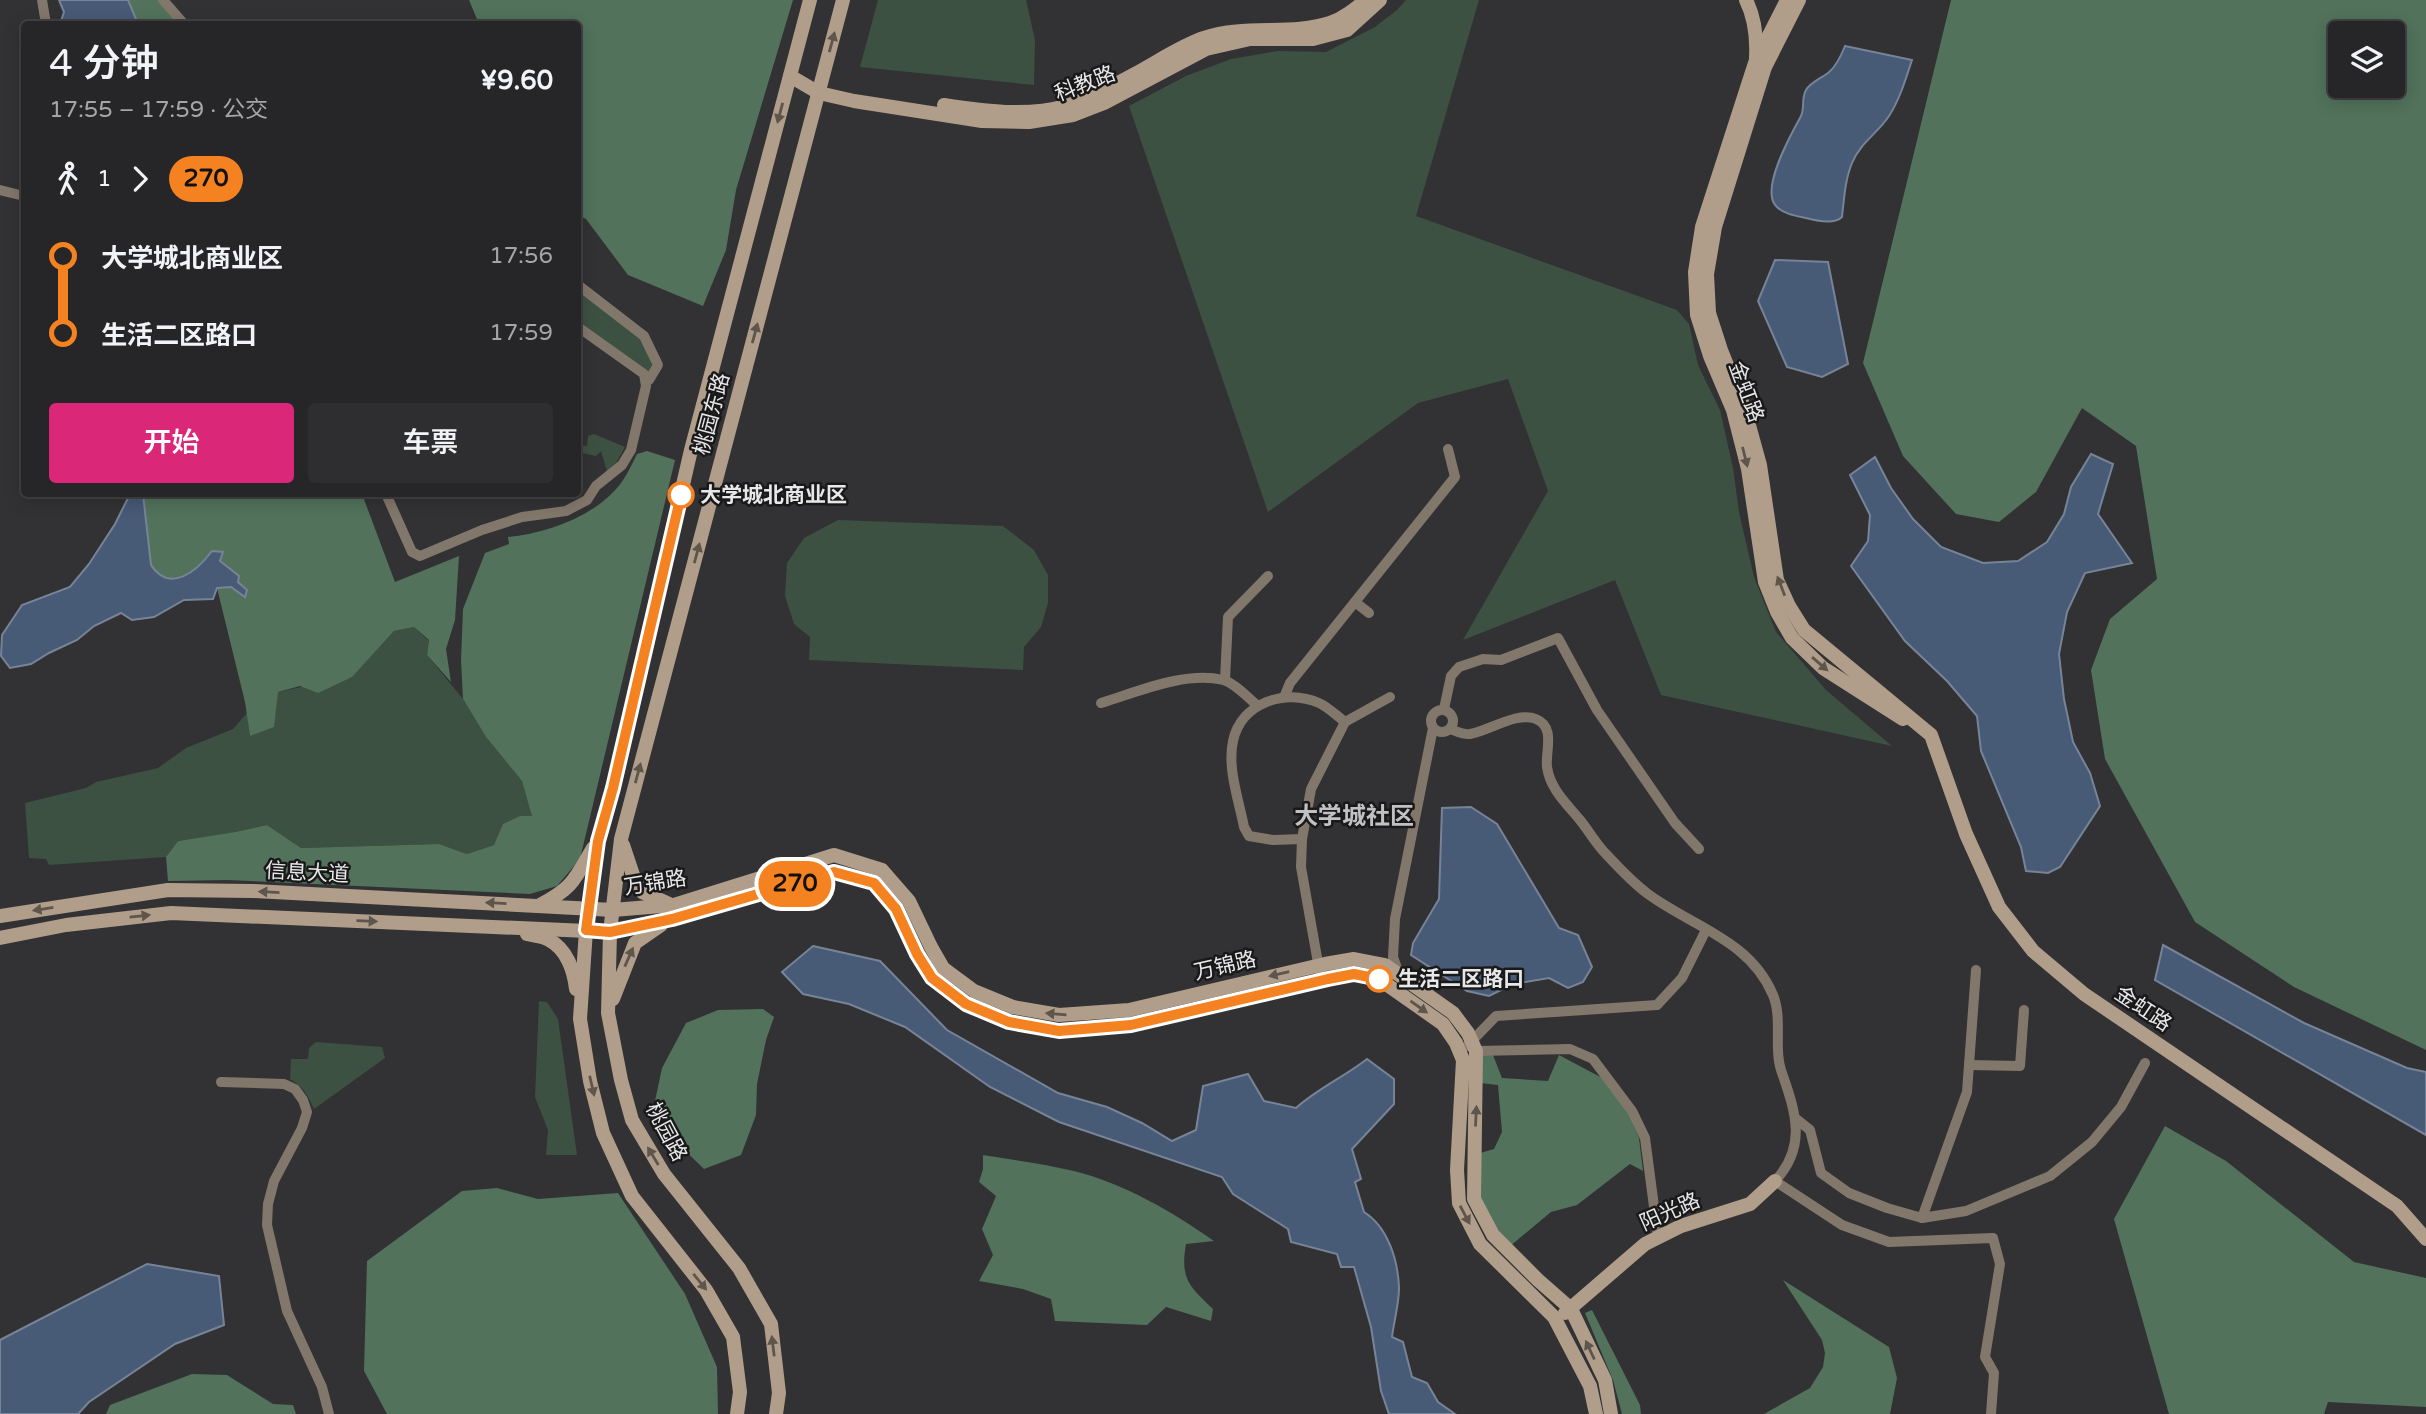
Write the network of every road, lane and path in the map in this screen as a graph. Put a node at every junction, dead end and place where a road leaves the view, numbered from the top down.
1 (42, 0) edge
2 (163, 0) edge
3 (810, 0) edge
4 (843, 0) edge
5 (1366, 0) edge
6 (1380, 0) edge
7 (1746, 0) edge
8 (1787, 0) edge
9 (1799, 0) edge
10 (46, 21) edge
11 (181, 21) edge
12 (1755, 63) junction
13 (790, 76) junction
14 (820, 89) junction
15 (0, 190) edge
16 (21, 195) edge
17 (581, 287) edge
18 (581, 329) edge
19 (649, 380) dead end
20 (1448, 450) dead end
21 (387, 497) edge
22 (1268, 576) dead end
23 (1355, 602) junction
24 (1368, 613) dead end
25 (1225, 680) junction
26 (1285, 695) junction
27 (1390, 697) dead end
28 (1101, 703) dead end
29 (1258, 706) junction
30 (1444, 709) junction
31 (1345, 722) junction
32 (1433, 728) junction
33 (1450, 729) junction
34 (1931, 736) junction
35 (621, 839) junction
36 (1302, 839) junction
37 (598, 841) junction
38 (1699, 849) dead end
39 (540, 905) junction
40 (587, 909) junction
41 (613, 910) junction
42 (673, 912) junction
43 (0, 916) edge
44 (495, 926) junction
45 (586, 930) junction
46 (1706, 930) junction
47 (610, 932) junction
48 (0, 938) edge
49 (1317, 965) junction
50 (1976, 970) dead end
51 (1399, 974) junction
52 (1321, 980) junction
53 (2024, 1010) dead end
54 (608, 1013) junction
55 (580, 1019) junction
56 (1474, 1047) junction
57 (1459, 1051) junction
58 (2145, 1063) dead end
59 (1969, 1065) junction
60 (221, 1082) dead end
61 (1795, 1118) junction
62 (1775, 1181) junction
63 (1922, 1218) junction
64 (1658, 1237) junction
65 (2426, 1239) edge
66 (1571, 1309) junction
67 (1556, 1320) junction
68 (330, 1414) edge
69 (737, 1414) edge
70 (776, 1414) edge
71 (1596, 1414) edge
72 (1611, 1414) edge
73 (1991, 1414) edge

1 - 10 street
2 - 11 street
3 - 13 street, 桃园东路
14 -> 4 street, 桃园东路
5 - 14 street, 科教路
6 - 14 street, 科教路
7 - 12 street
8 - 12 street, 金虹路
34 -> 9 street, 金虹路
12 -> 34 street, 金虹路
13 - 14 street, 科教路
13 -> 37 street, 桃园东路
35 -> 14 street, 桃园东路
15 - 16 street
17 - 19 street
18 - 21 street
20 - 23 street
22 - 25 street
23 - 24 street
23 - 26 street
25 - 28 street
25 - 29 street
26 - 29 street
26 - 31 street
27 - 31 street
29 - 36 street
30 - 32 street
30 - 33 street
30 - 38 street
31 - 36 street
32 - 33 street
32 - 51 street
33 - 46 street
34 - 65 street, 金虹路
35 - 41 street, 桃园路
35 - 42 street
36 - 49 street
37 - 39 street
37 - 40 street
39 - 40 street, 信息大道
39 -> 43 street, 信息大道
40 - 41 street, 信息大道
40 - 45 street
41 - 42 street, 万锦路
41 - 47 street, 桃园路
42 - 47 street, 万锦路
49 -> 42 street, 万锦路
42 - 52 street, 万锦路
54 -> 42 street
44 - 45 street
48 -> 44 street
44 - 55 street
45 - 47 street
45 - 55 street
46 - 56 street
46 - 61 street
47 - 54 street, 桃园路
49 - 51 street, 万锦路
49 - 52 street
50 - 59 street
51 - 56 street, 万锦路
52 -> 57 street, 万锦路
53 - 59 street
70 -> 54 street, 桃园路
55 -> 69 street
56 - 57 street
56 - 64 street
66 -> 56 street
57 -> 67 street, 万锦路
58 - 63 street
59 - 63 street
60 - 68 street
61 - 62 street
61 - 63 street
62 - 64 street, 阳光路
62 - 73 street
64 - 66 street, 阳光路
66 - 67 street, 阳光路
72 -> 66 street
67 - 71 street, 万锦路

